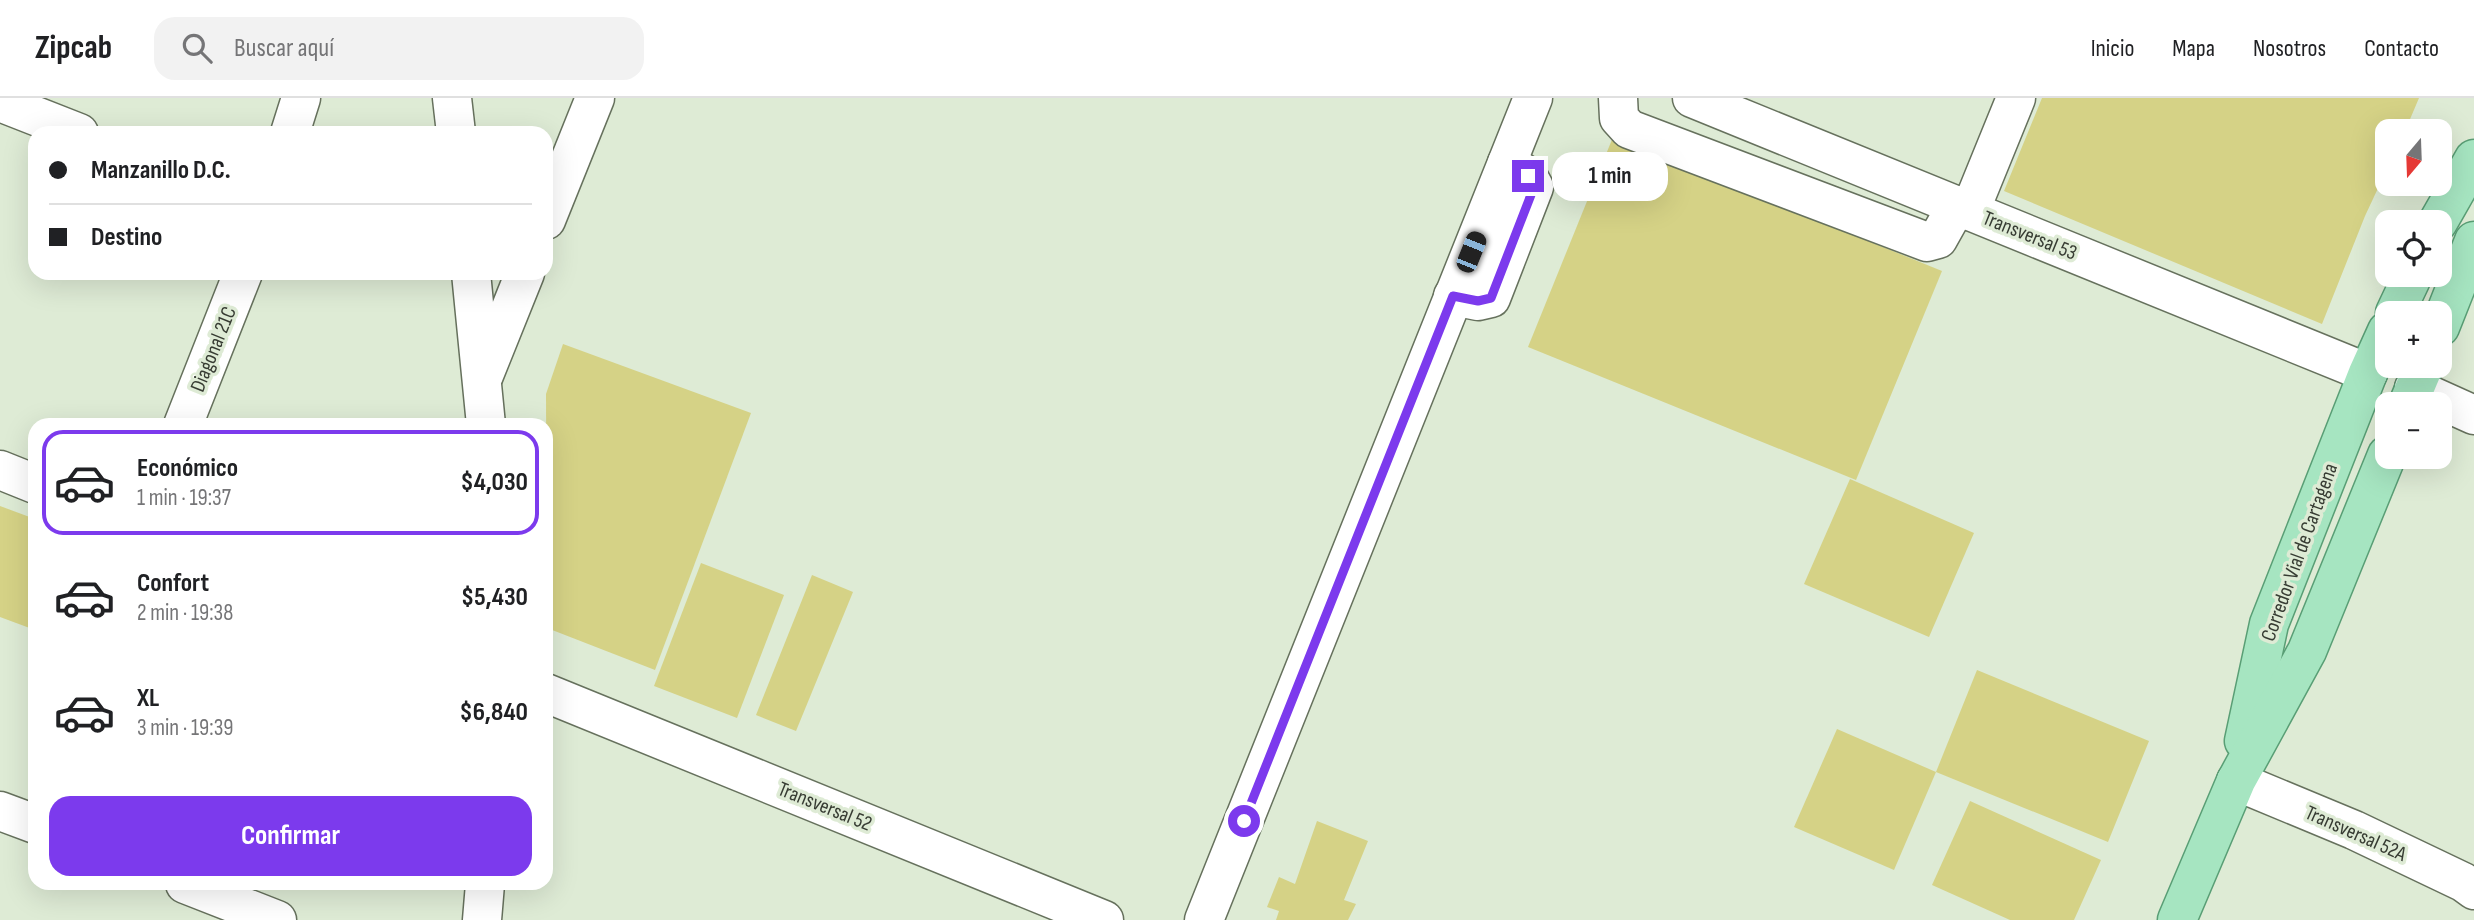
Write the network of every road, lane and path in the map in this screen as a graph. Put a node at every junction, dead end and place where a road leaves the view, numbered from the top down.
1 (300, 98) edge
2 (452, 98) edge
3 (595, 98) edge
4 (1533, 98) edge
5 (1618, 98) edge
6 (1692, 98) edge
7 (2016, 98) edge
8 (0, 102) edge
9 (61, 126) edge
10 (292, 126) edge
11 (455, 126) edge
12 (2474, 159) edge
13 (553, 203) edge
14 (1964, 208) junction
15 (2445, 210) edge
16 (2474, 240) edge
17 (240, 280) edge
18 (472, 280) edge
19 (522, 280) edge
20 (2450, 301) edge
21 (2375, 358) edge
22 (2368, 373) junction
23 (483, 379) junction
24 (2415, 386) edge
25 (2474, 415) edge
26 (186, 418) edge
27 (486, 418) edge
28 (2381, 469) edge
29 (0, 470) edge
30 (28, 481) edge
31 (553, 696) edge
32 (2236, 781) junction
33 (200, 890) edge
34 (484, 890) edge
35 (2474, 890) edge
36 (277, 920) edge
37 (482, 920) edge
38 (1104, 920) edge
39 (1204, 920) edge
40 (2177, 920) edge

1 - 10 street
2 - 11 street
3 - 13 street
4 - 39 street
5 - 14 street
6 - 14 street, Transversal 53
7 - 14 street
8 - 9 street
12 - 15 main road
14 - 22 street, Transversal 53
16 - 20 main road
17 - 26 street, Diagonal 21C
18 - 23 street
19 - 23 street
21 - 22 main road, Corredor Vial de Cartagena
22 - 32 main road, Corredor Vial de Cartagena
23 - 27 street
24 - 25 street
28 - 32 main road, Corredor Vial de Cartagena
29 - 30 street
31 - 38 street, Transversal 52
32 - 35 street, Transversal 52A
32 - 40 main road, Corredor Vial de Cartagena
33 - 36 street
34 - 37 street

